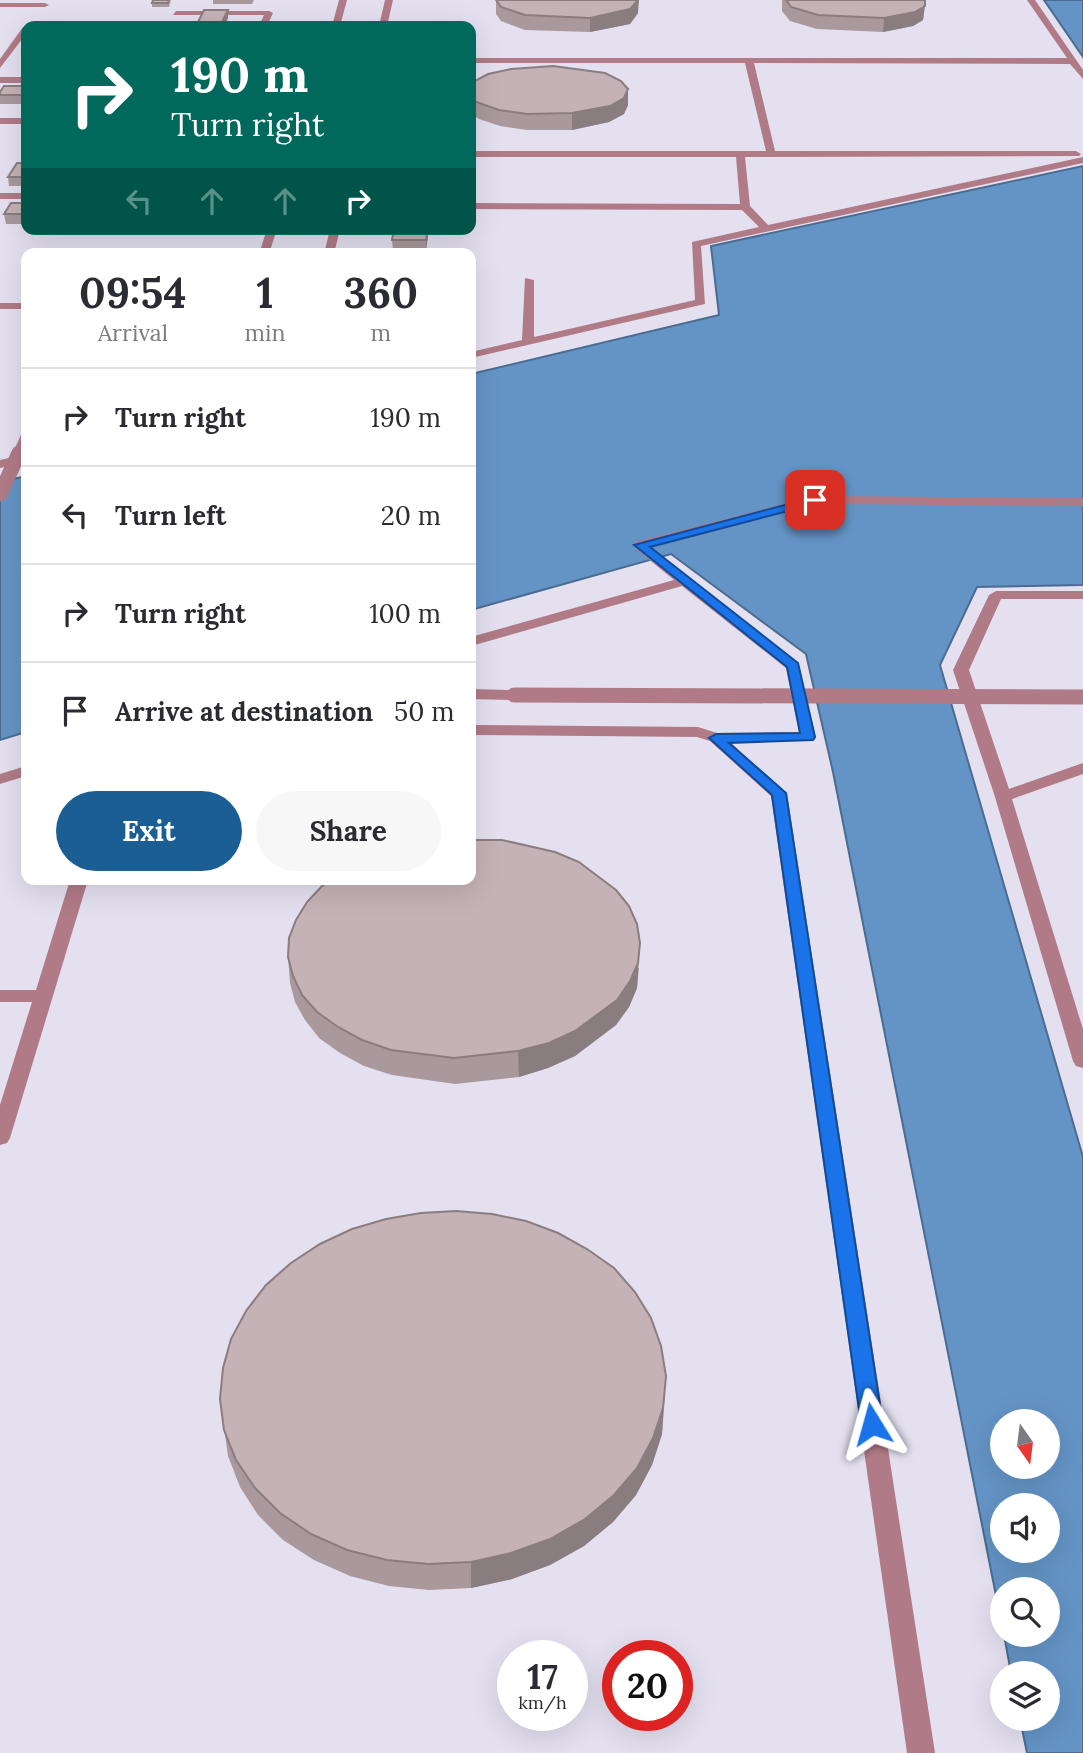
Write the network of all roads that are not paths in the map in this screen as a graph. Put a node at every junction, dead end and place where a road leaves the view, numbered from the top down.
1 (184, 0) edge
2 (343, 0) edge
3 (389, 0) edge
4 (1031, 0) edge
5 (47, 2) edge
6 (0, 5) edge
7 (37, 16) dead end
8 (265, 21) edge
9 (337, 21) edge
10 (384, 21) edge
11 (21, 34) edge
12 (5, 52) edge
13 (476, 60) edge
14 (749, 60) junction
15 (1073, 61) junction
16 (0, 65) edge
17 (1083, 76) edge
18 (0, 80) edge
19 (21, 80) edge
20 (0, 121) edge
21 (21, 121) edge
22 (476, 153) edge
23 (740, 154) junction
24 (771, 154) junction
25 (1083, 154) edge
26 (1083, 160) edge
27 (0, 196) edge
28 (21, 196) edge
29 (476, 206) edge
30 (745, 207) junction
31 (765, 228) junction
32 (529, 280) dead end
33 (0, 306) edge
34 (21, 306) edge
35 (528, 342) junction
36 (476, 354) edge
37 (21, 448) edge
38 (21, 459) edge
39 (0, 464) edge
40 (0, 494) edge
41 (1083, 502) edge
42 (684, 581) junction
43 (1083, 596) edge
44 (476, 641) edge
45 (476, 694) edge
46 (1083, 697) edge
47 (476, 730) edge
48 (716, 738) junction
49 (1083, 768) edge
50 (21, 773) edge
51 (0, 779) edge
52 (1003, 797) junction
53 (77, 885) edge
54 (0, 996) edge
55 (42, 996) junction
56 (1077, 1020) edge
57 (1083, 1061) edge
58 (0, 1138) edge
59 (921, 1753) edge

1 - 8 street
2 - 9 street
3 - 10 street
4 - 15 street
5 - 6 street
5 - 7 street
11 - 12 street
12 - 16 street
13 - 14 street
14 - 15 street
14 - 24 street
15 - 17 street
18 - 19 street
20 - 21 street
22 - 23 street
23 - 24 street
23 - 30 street
24 - 25 street
26 - 31 street
27 - 28 street
29 - 30 street
30 - 31 street
31 - 35 street
32 - 35 street
33 - 34 street
35 - 36 street
37 - 40 street, bridge
38 - 39 street
41 - 42 street
42 - 44 street
42 - 48 street
43 - 52 street
45 - 46 street, bridge
47 - 48 street
48 - 59 street
49 - 52 street
50 - 51 street
52 - 56 street
53 - 55 street
54 - 55 street
55 - 58 street
56 - 57 street

